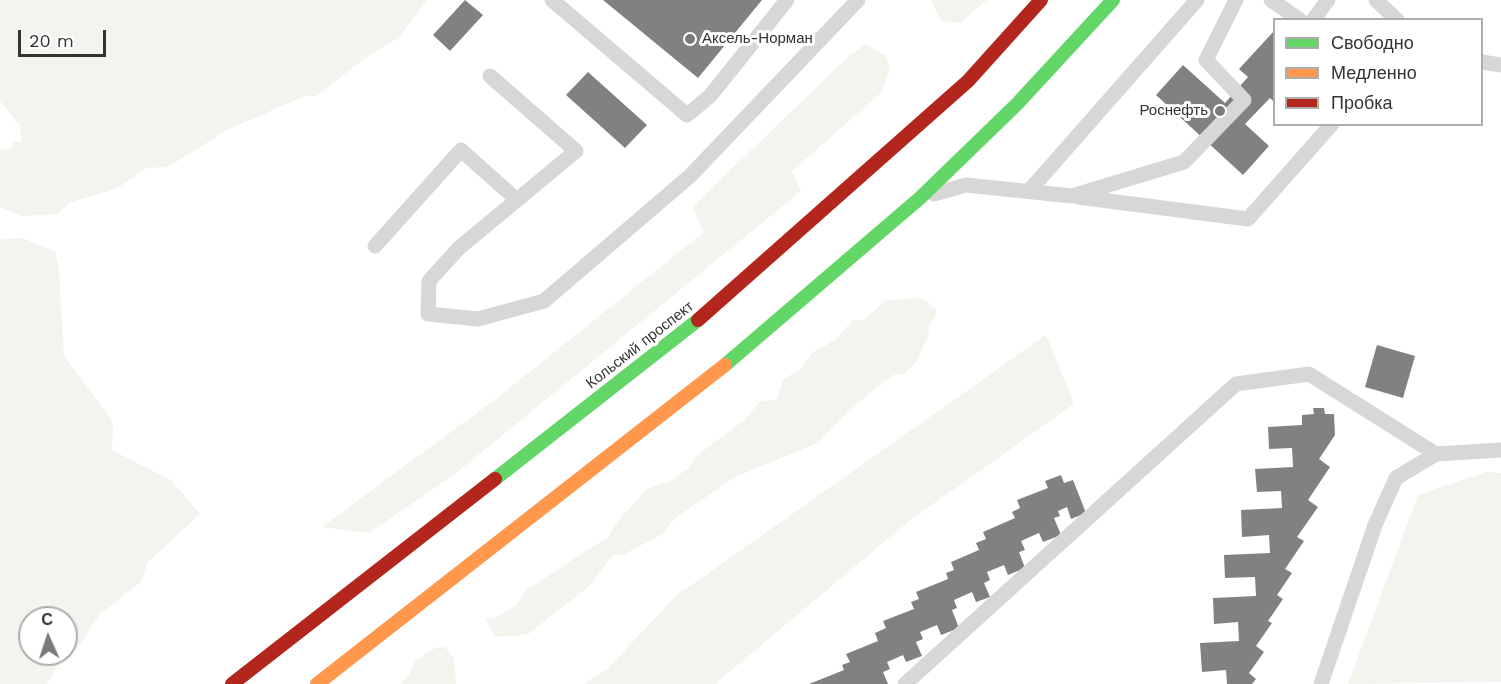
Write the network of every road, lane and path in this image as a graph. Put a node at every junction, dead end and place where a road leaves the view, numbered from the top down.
1 (552, 0) edge
2 (787, 0) edge
3 (858, 0) edge
4 (1041, 0) edge
5 (1113, 0) edge
6 (1197, 0) edge
7 (1236, 0) edge
8 (1271, 0) edge
9 (1328, 0) edge
10 (1376, 0) edge
11 (1297, 18) edge
12 (1314, 18) edge
13 (1395, 18) edge
14 (1483, 62) edge
15 (1501, 65) edge
16 (489, 76) dead end
17 (1330, 126) edge
18 (1029, 191) junction
19 (1072, 196) junction
20 (920, 198) junction
21 (517, 200) junction
22 (375, 246) dead end
23 (1501, 450) edge
24 (1436, 454) junction
25 (232, 684) edge
26 (317, 684) edge
27 (905, 684) edge
28 (1321, 684) edge

1 - 2 lane
3 - 21 lane
4 - 25 main road, Кольский проспект
5 - 20 main road
6 - 18 lane
7 - 19 lane
8 - 11 lane
9 - 12 lane
10 - 13 lane
14 - 15 lane
16 - 21 lane
17 - 19 lane
18 - 19 lane
18 - 20 lane
20 - 26 main road
21 - 22 lane
23 - 24 lane
24 - 27 lane
24 - 28 lane

